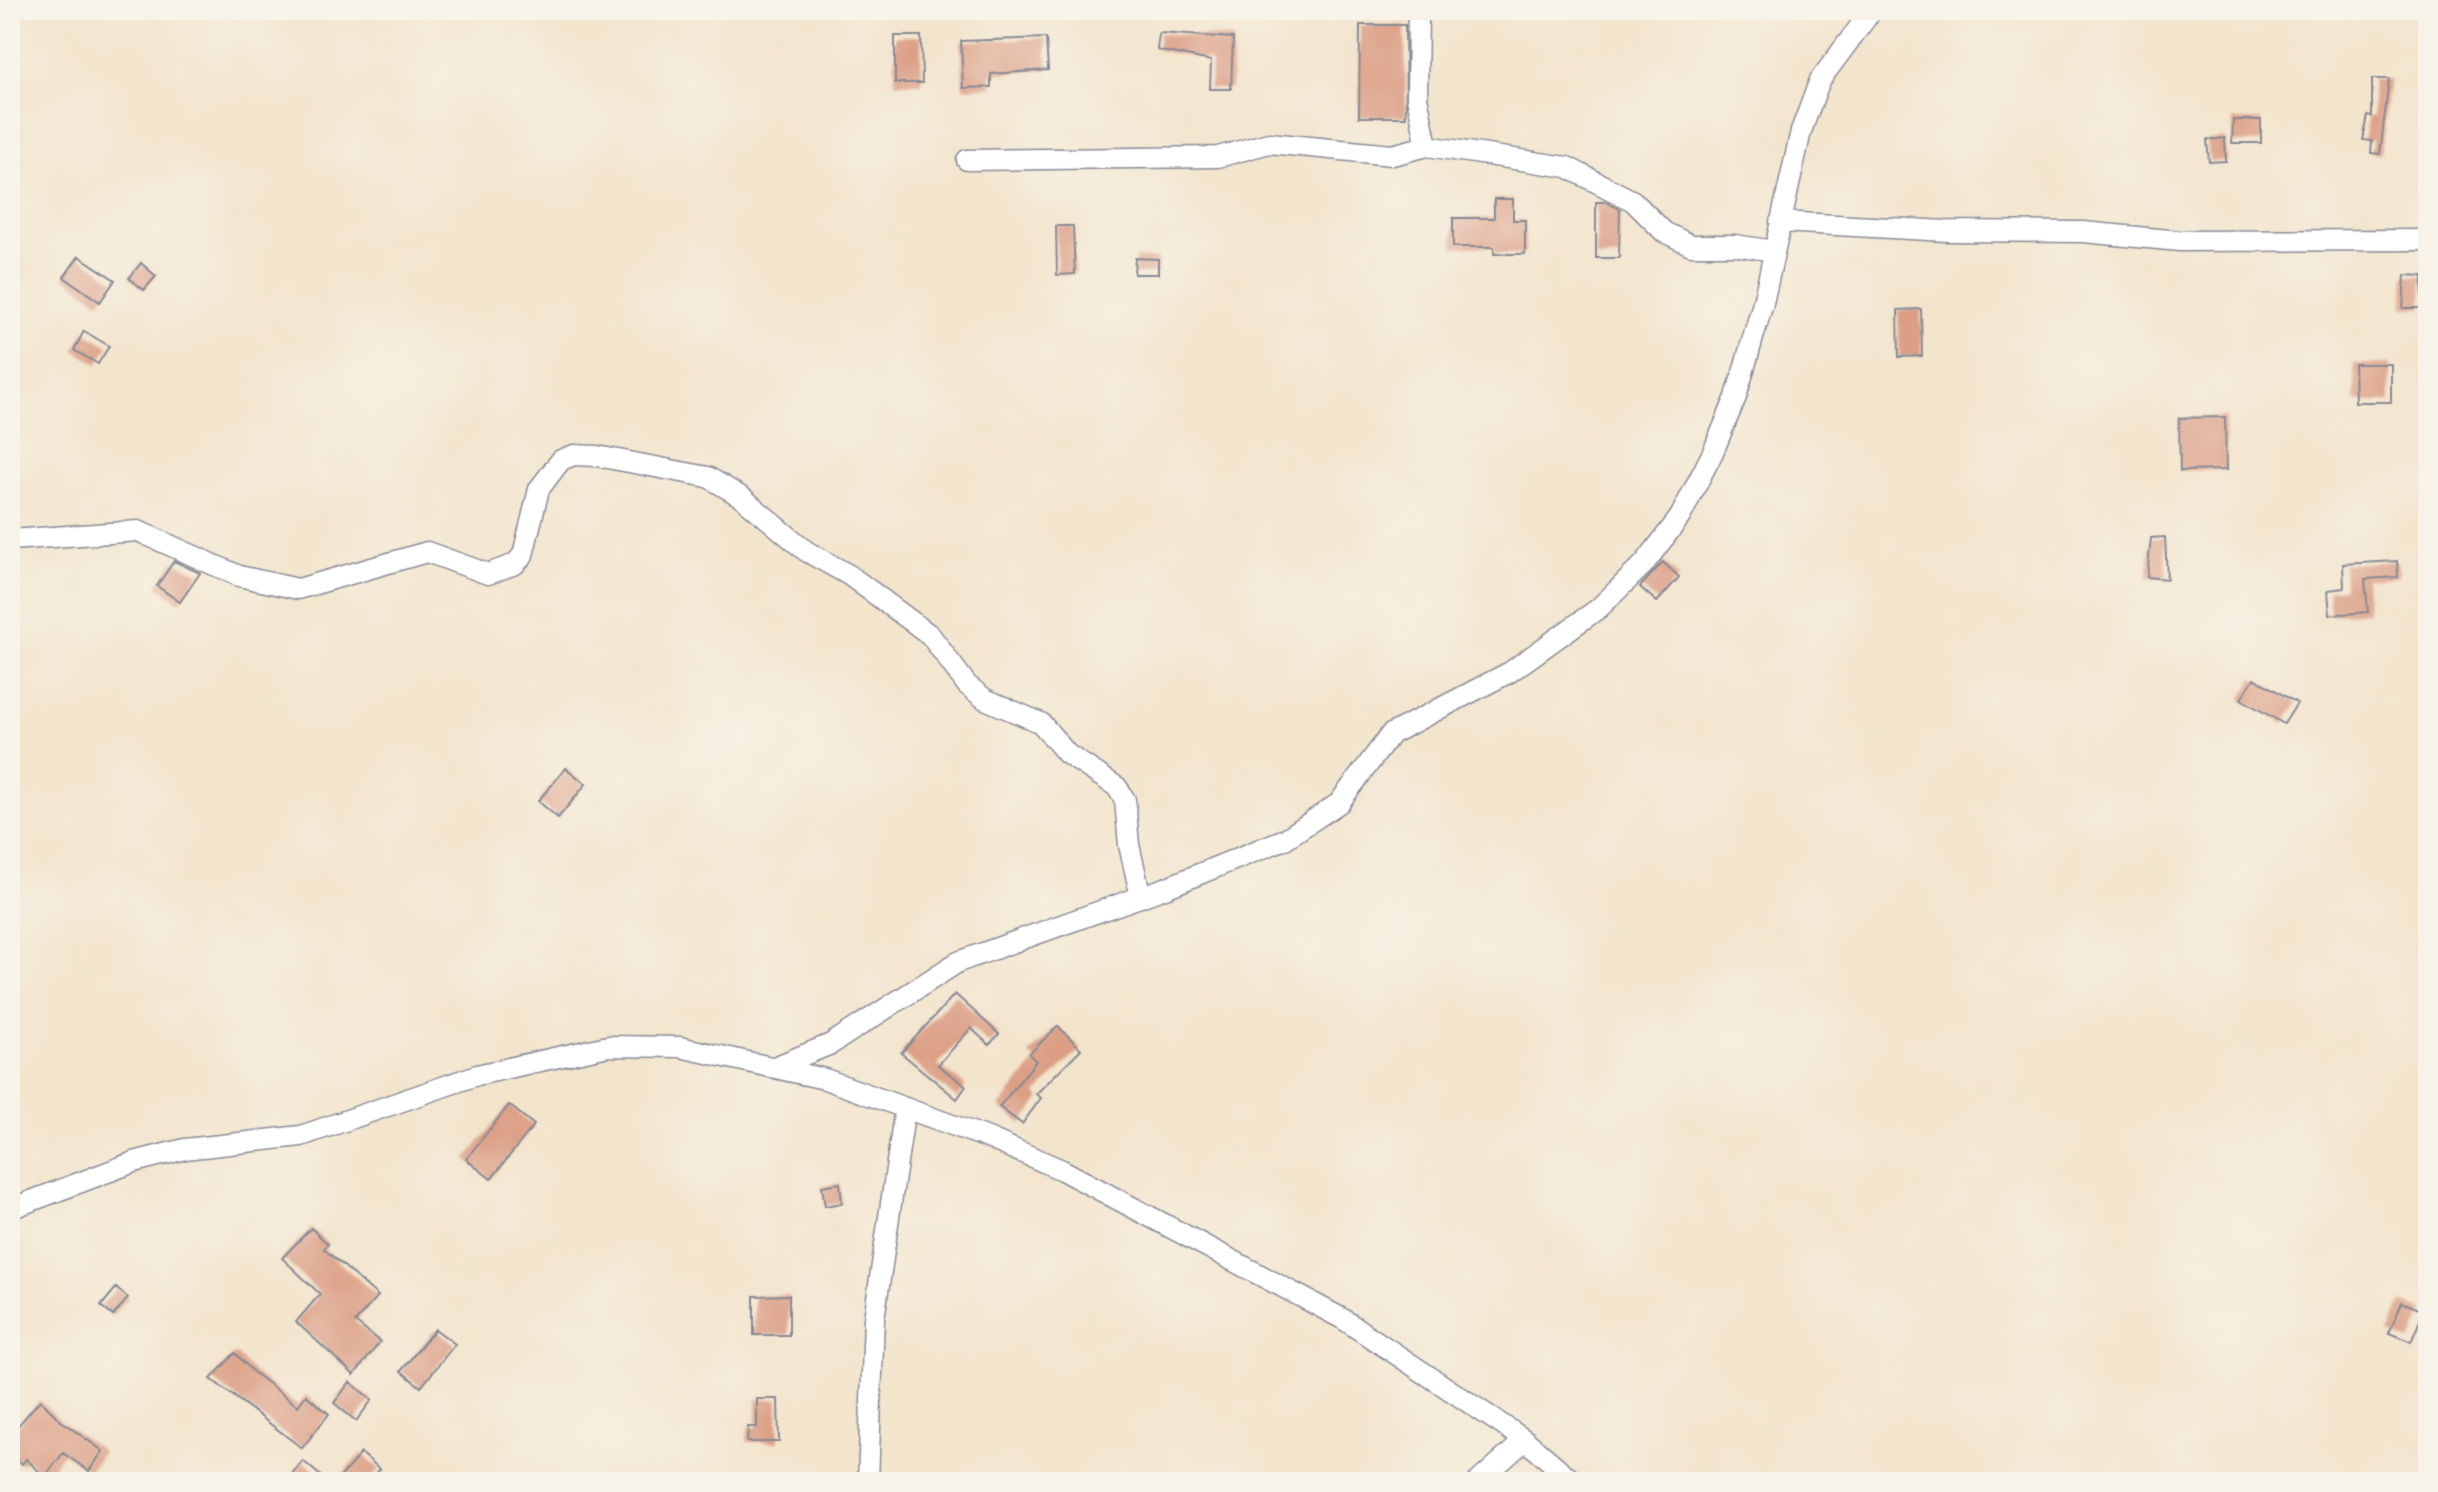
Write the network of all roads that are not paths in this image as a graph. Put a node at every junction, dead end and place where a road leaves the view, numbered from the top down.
1 (1418, 10) edge
2 (1872, 10) edge
3 (1427, 146) junction
4 (967, 160) dead end
5 (1780, 222) junction
6 (2428, 240) edge
7 (1774, 251) junction
8 (10, 540) edge
9 (1141, 897) junction
10 (831, 1044) junction
11 (777, 1066) junction
12 (825, 1079) junction
13 (905, 1108) junction
14 (10, 1209) edge
15 (1525, 1440) junction
16 (868, 1482) edge
17 (1478, 1482) edge
18 (1574, 1482) edge

1 - 3 street
2 - 5 street
3 - 4 street
3 - 7 street
5 - 6 street
5 - 7 street
7 - 9 street
8 - 9 street
9 - 10 street
10 - 11 street
10 - 12 street
11 - 12 street
11 - 14 street
12 - 13 street
13 - 15 street
13 - 16 street
15 - 17 street
15 - 18 street

